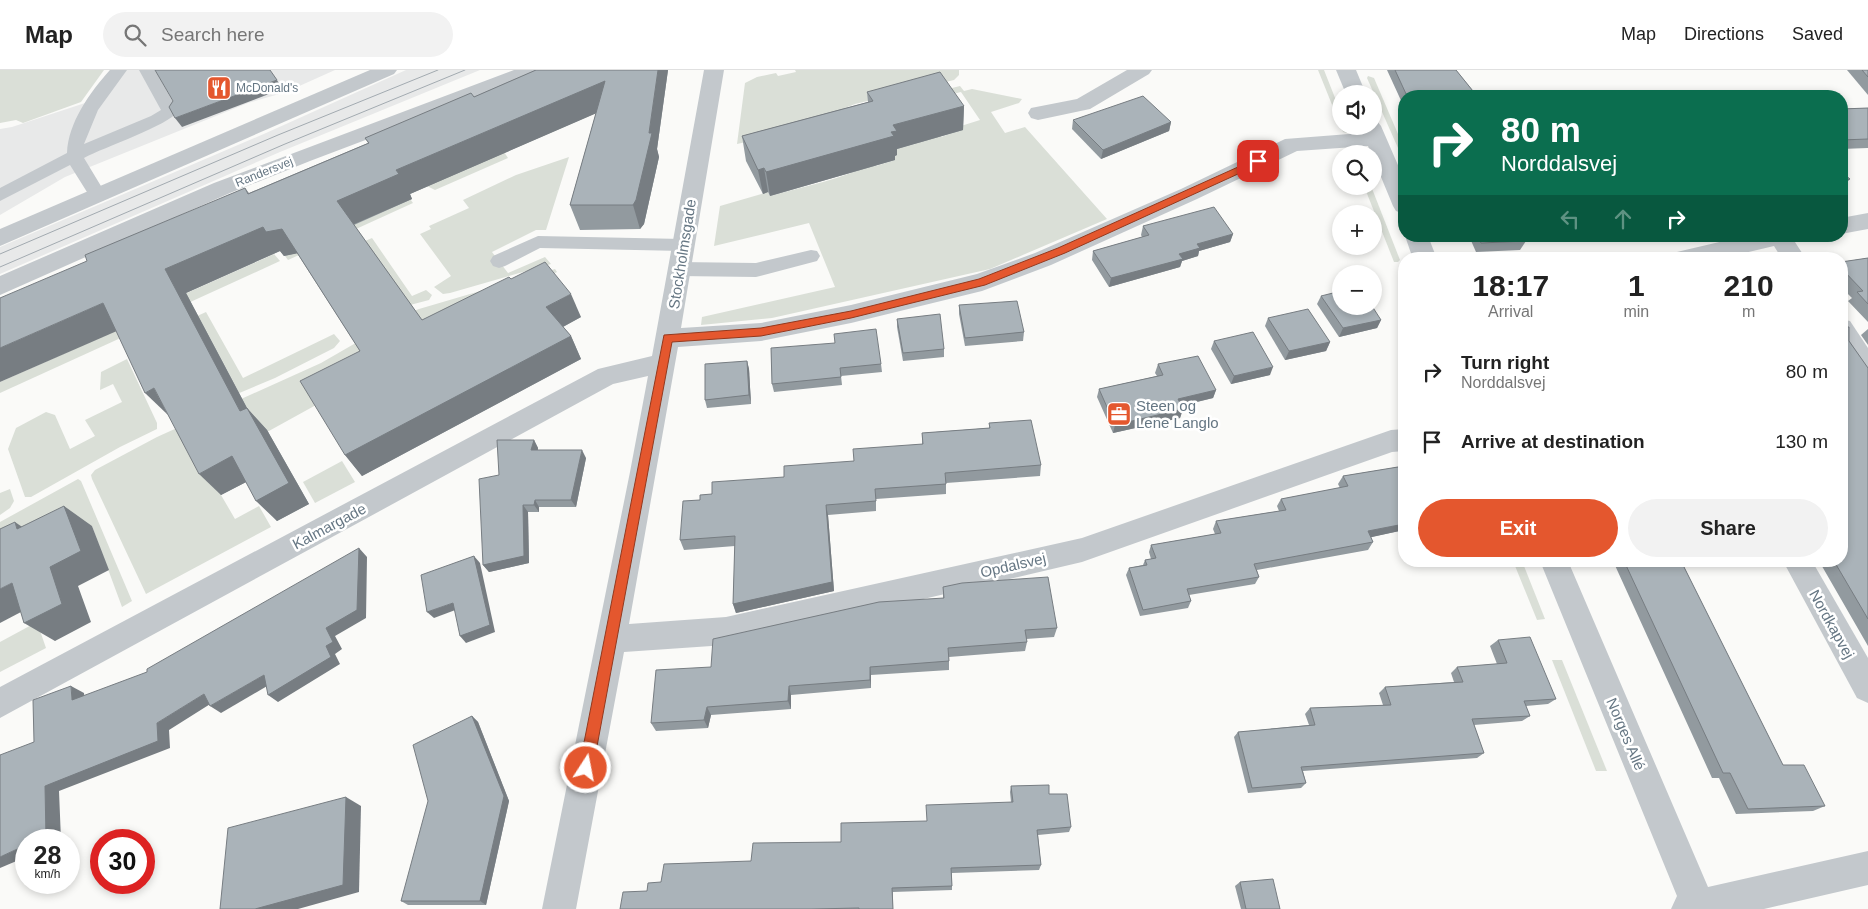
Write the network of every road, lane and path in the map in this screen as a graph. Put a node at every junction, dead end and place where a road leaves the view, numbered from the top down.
1 (119, 70) edge
2 (147, 70) edge
3 (387, 70) edge
4 (533, 70) edge
5 (714, 70) edge
6 (1142, 70) edge
7 (1346, 70) edge
8 (1352, 85) edge
9 (1038, 113) dead end
10 (1358, 135) edge
11 (1373, 135) edge
12 (74, 156) junction
13 (0, 180) edge
14 (1398, 192) edge
15 (0, 195) edge
16 (98, 196) junction
17 (1868, 221) edge
18 (1848, 225) edge
19 (0, 238) edge
20 (1759, 242) edge
21 (1713, 252) edge
22 (811, 256) dead end
23 (681, 257) junction
24 (499, 261) dead end
25 (0, 286) edge
26 (1848, 338) edge
27 (666, 350) junction
28 (1868, 368) edge
29 (1398, 440) edge
30 (1556, 567) edge
31 (1800, 567) edge
32 (610, 639) junction
33 (1868, 688) edge
34 (0, 703) edge
35 (1868, 868) edge
36 (1694, 908) edge
37 (559, 909) edge

1 - 12 lane
2 - 12 lane
3 - 16 street
4 - 25 street, Randersvej
5 - 23 street, Stockholmsgade
6 - 9 street
7 - 8 street
10 - 27 street, Kalmargade
11 - 14 street
12 - 13 lane
12 - 15 lane
12 - 16 lane
16 - 19 street
17 - 18 street
20 - 21 street
22 - 23 lane
23 - 24 lane
23 - 27 street, Stockholmsgade
26 - 28 street
27 - 32 street, Stockholmsgade
27 - 34 street, Kalmargade
29 - 32 street, Opdalsvej
30 - 36 street, Norges Allé
31 - 33 street, Nordkapvej
32 - 37 street, Stockholmsgade
35 - 36 street

